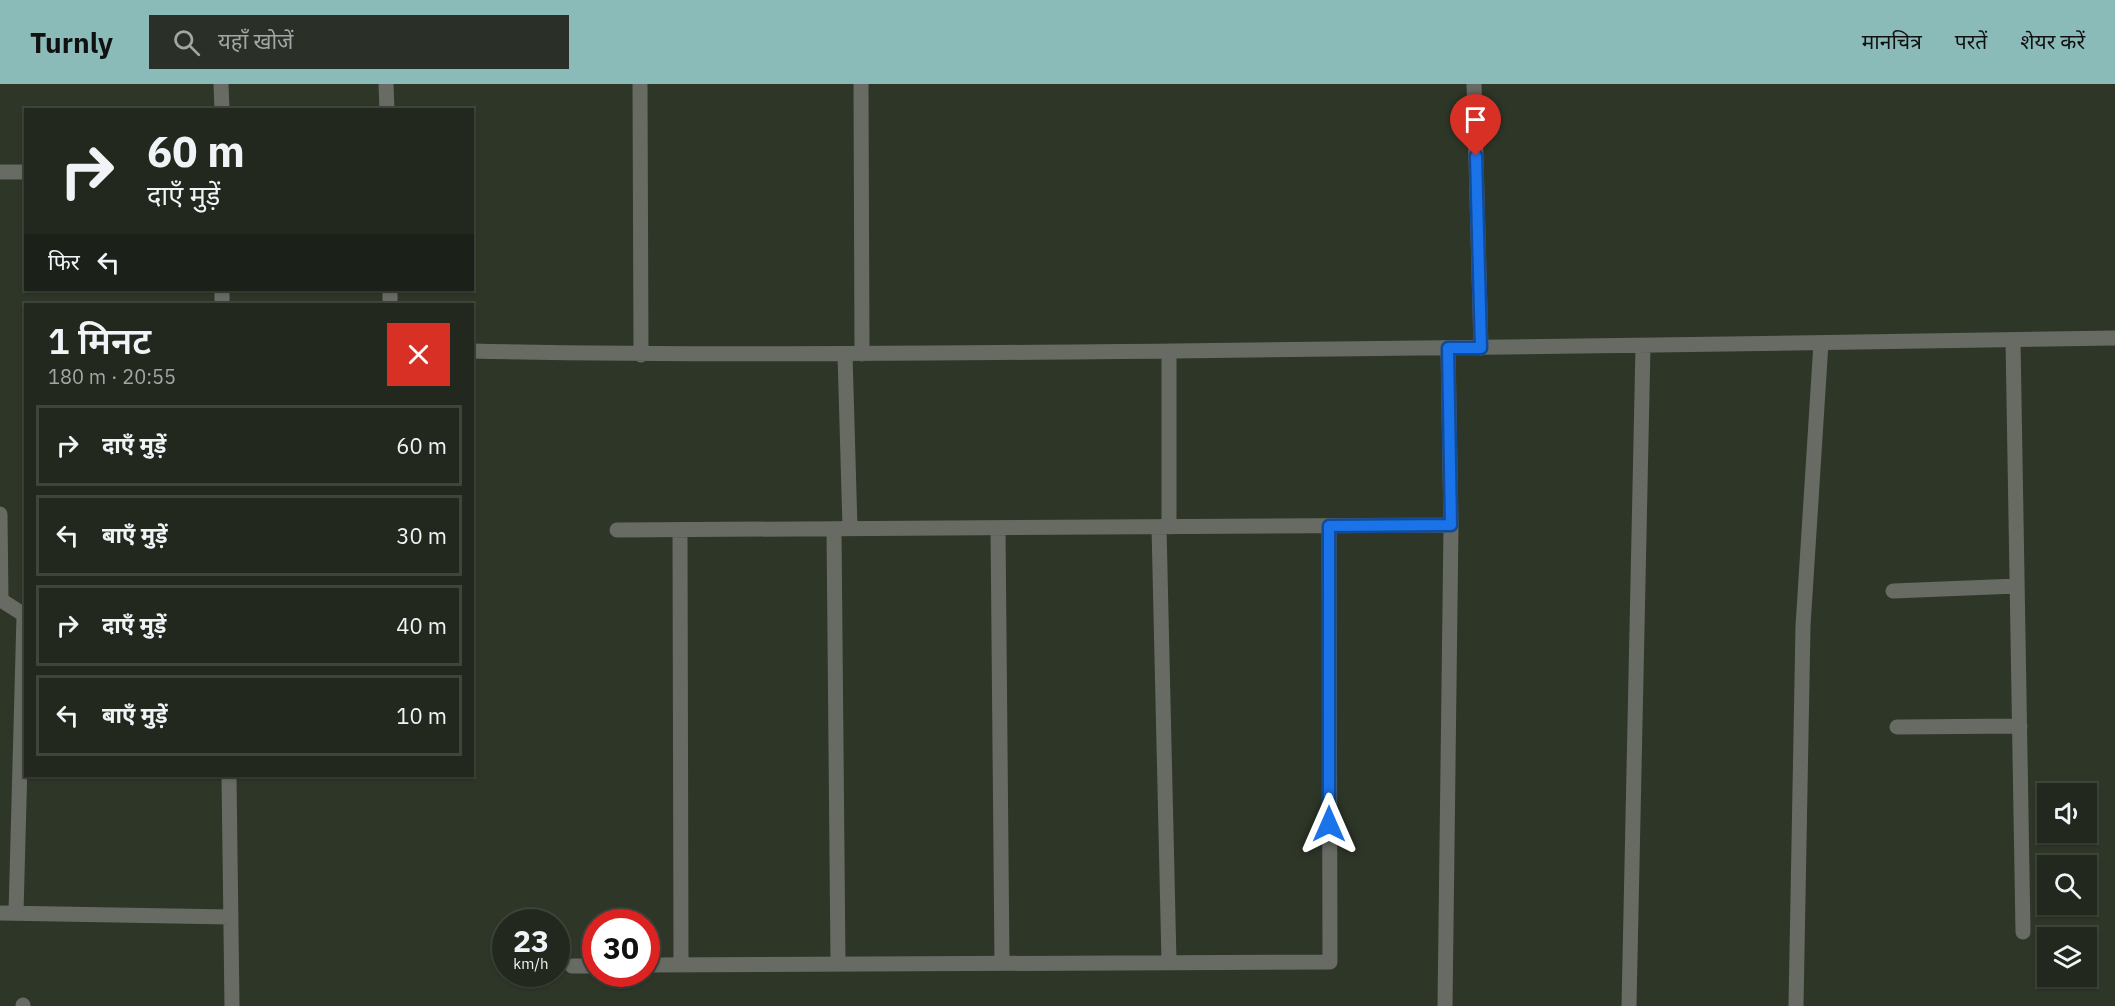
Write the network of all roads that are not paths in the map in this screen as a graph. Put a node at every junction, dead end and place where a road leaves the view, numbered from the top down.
1 (222, 84) edge
2 (386, 84) edge
3 (640, 84) edge
4 (861, 84) edge
5 (1474, 84) edge
6 (222, 108) edge
7 (387, 108) edge
8 (0, 172) edge
9 (24, 172) edge
10 (2115, 338) edge
11 (2013, 340) junction
12 (1821, 343) junction
13 (1643, 346) junction
14 (1448, 348) junction
15 (1481, 348) junction
16 (474, 351) edge
17 (1169, 351) junction
18 (641, 354) junction
19 (845, 354) junction
20 (862, 354) junction
21 (0, 514) edge
22 (1451, 525) junction
23 (1329, 526) junction
24 (1164, 527) junction
25 (850, 528) junction
26 (998, 528) junction
27 (834, 529) junction
28 (617, 530) dead end
29 (680, 530) junction
30 (2017, 586) junction
31 (1893, 591) dead end
32 (24, 615) edge
33 (24, 649) edge
34 (2020, 726) junction
35 (1897, 727) dead end
36 (229, 777) edge
37 (0, 913) edge
38 (16, 913) junction
39 (231, 917) junction
40 (2024, 932) dead end
41 (1169, 962) junction
42 (1002, 963) junction
43 (838, 964) junction
44 (660, 965) edge
45 (681, 965) junction
46 (572, 966) dead end
47 (582, 966) edge
48 (232, 1006) edge
49 (1445, 1006) edge
50 (1629, 1006) edge
51 (1796, 1006) edge

1 - 6 street
2 - 7 street
3 - 18 street
4 - 20 street
5 - 15 street
8 - 9 street
10 - 11 street
11 - 12 street
11 - 30 street
12 - 13 street
12 - 51 street
13 - 15 street
13 - 50 street
14 - 15 street
14 - 17 street
14 - 22 street
16 - 18 street
17 - 20 street
17 - 24 street
18 - 19 street
19 - 20 street
19 - 25 street
21 - 32 street
22 - 23 street
22 - 49 street
23 - 24 street
23 - 41 street
24 - 26 street
24 - 41 street
25 - 26 street
25 - 27 street
26 - 42 street
27 - 29 street
27 - 43 street
28 - 29 street
29 - 45 street
30 - 31 street
30 - 34 street
33 - 38 street
34 - 35 street
34 - 40 street
36 - 39 street
37 - 38 street
38 - 39 street
39 - 48 street
41 - 42 street
42 - 43 street
43 - 45 street
44 - 45 street
46 - 47 street

